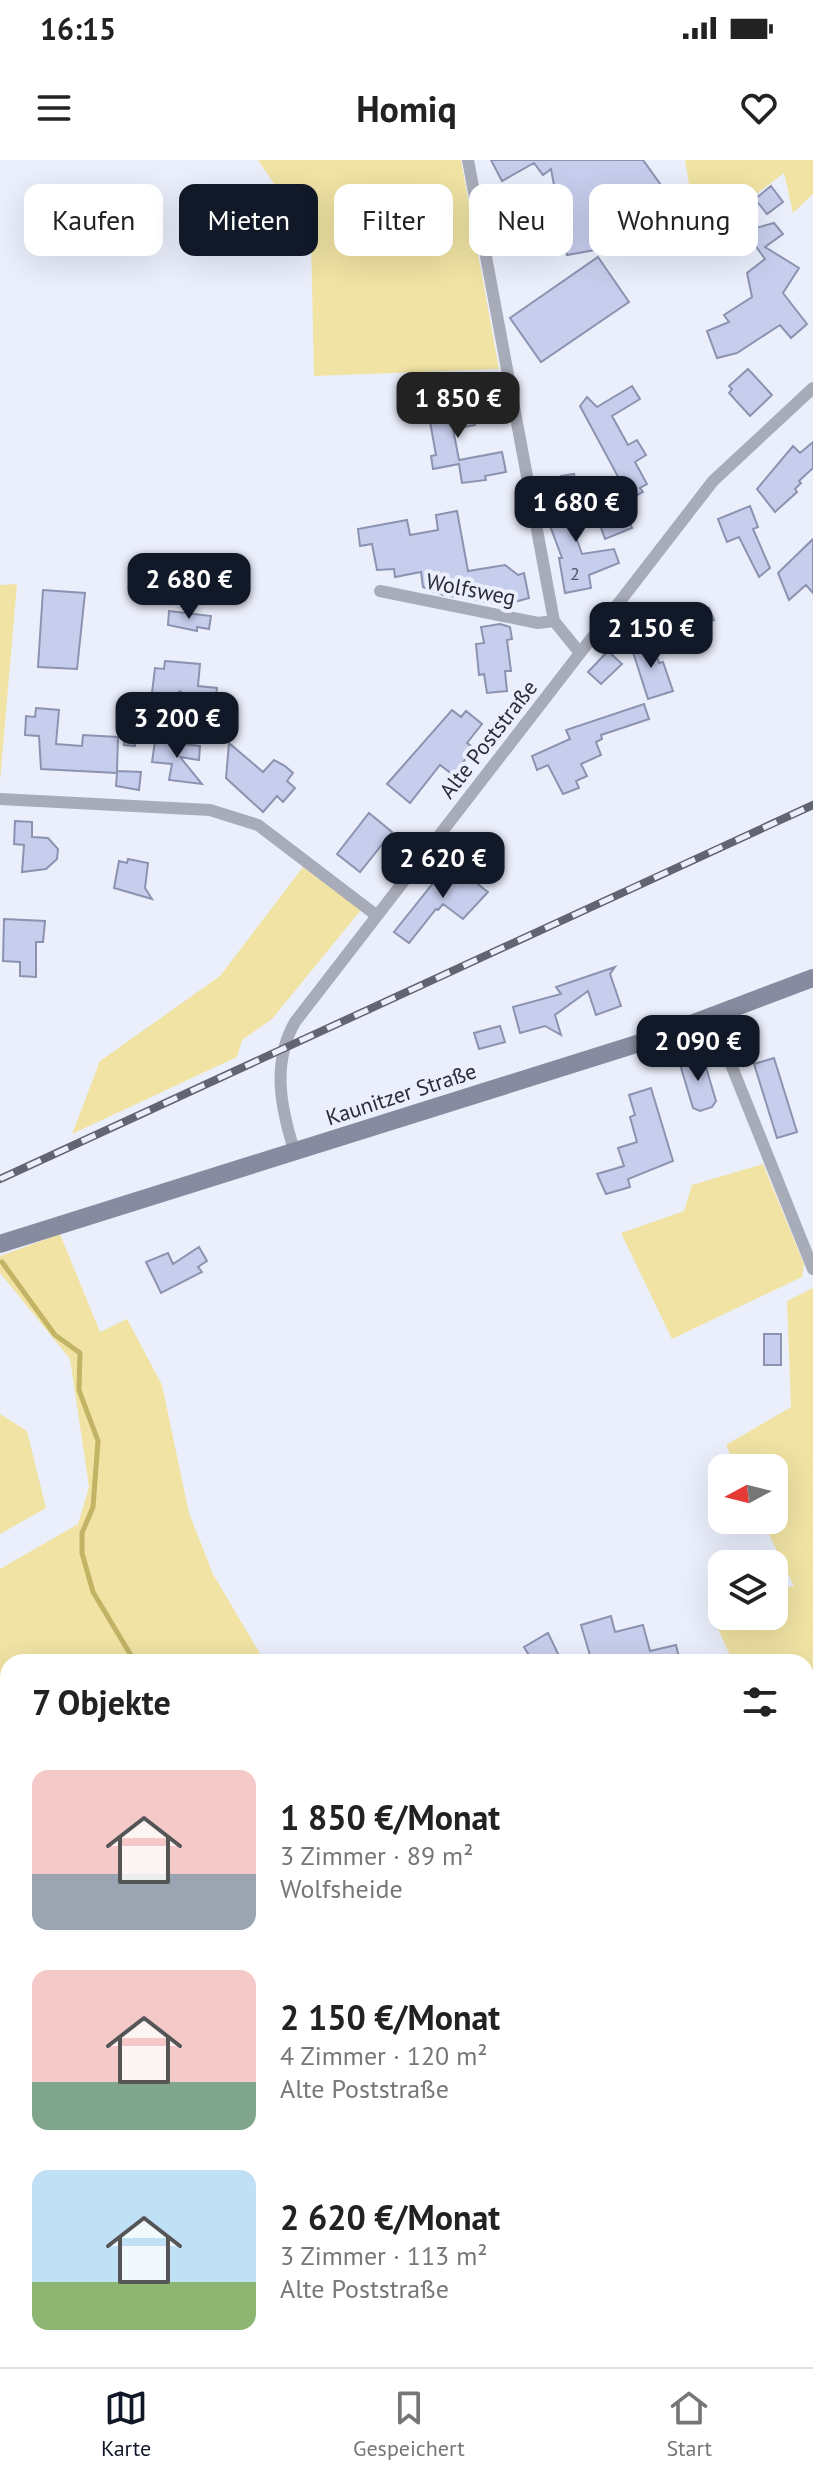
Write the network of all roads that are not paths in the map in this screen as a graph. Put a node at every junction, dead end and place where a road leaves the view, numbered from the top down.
1 (468, 160) edge
2 (813, 388) edge
3 (380, 591) dead end
4 (554, 621) junction
5 (580, 653) junction
6 (0, 799) edge
7 (376, 915) junction
8 (813, 978) edge
9 (712, 1017) junction
10 (295, 1153) junction
11 (0, 1244) edge
12 (813, 1269) edge

1 - 4 street
2 - 5 street, Alte Poststraße
3 - 4 street, Wolfsweg
4 - 5 street
5 - 7 street, Alte Poststraße
6 - 7 street
7 - 10 street, Alte Poststraße
8 - 9 street, Kaunitzer Straße
9 - 10 street, Kaunitzer Straße
9 - 12 street
10 - 11 street, Kaunitzer Straße

